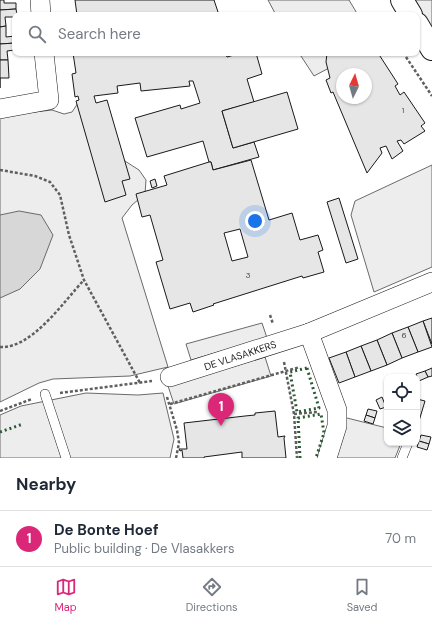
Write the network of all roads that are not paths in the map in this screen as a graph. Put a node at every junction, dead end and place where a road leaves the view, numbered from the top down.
1 (40, 0) edge
2 (402, 0) edge
3 (41, 12) edge
4 (409, 12) edge
5 (420, 29) edge
6 (432, 49) edge
7 (44, 56) edge
8 (0, 108) edge
9 (432, 282) edge
10 (309, 333) junction
11 (166, 378) road end
12 (45, 394) road end
13 (407, 446) edge
14 (66, 458) edge
15 (327, 458) edge
16 (402, 458) edge

1 - 3 street
2 - 4 main road
5 - 6 main road
7 - 8 street
9 - 10 street, DE VLASAKKERS
10 - 11 street, DE VLASAKKERS
10 - 15 street
12 - 14 lane
13 - 16 lane

